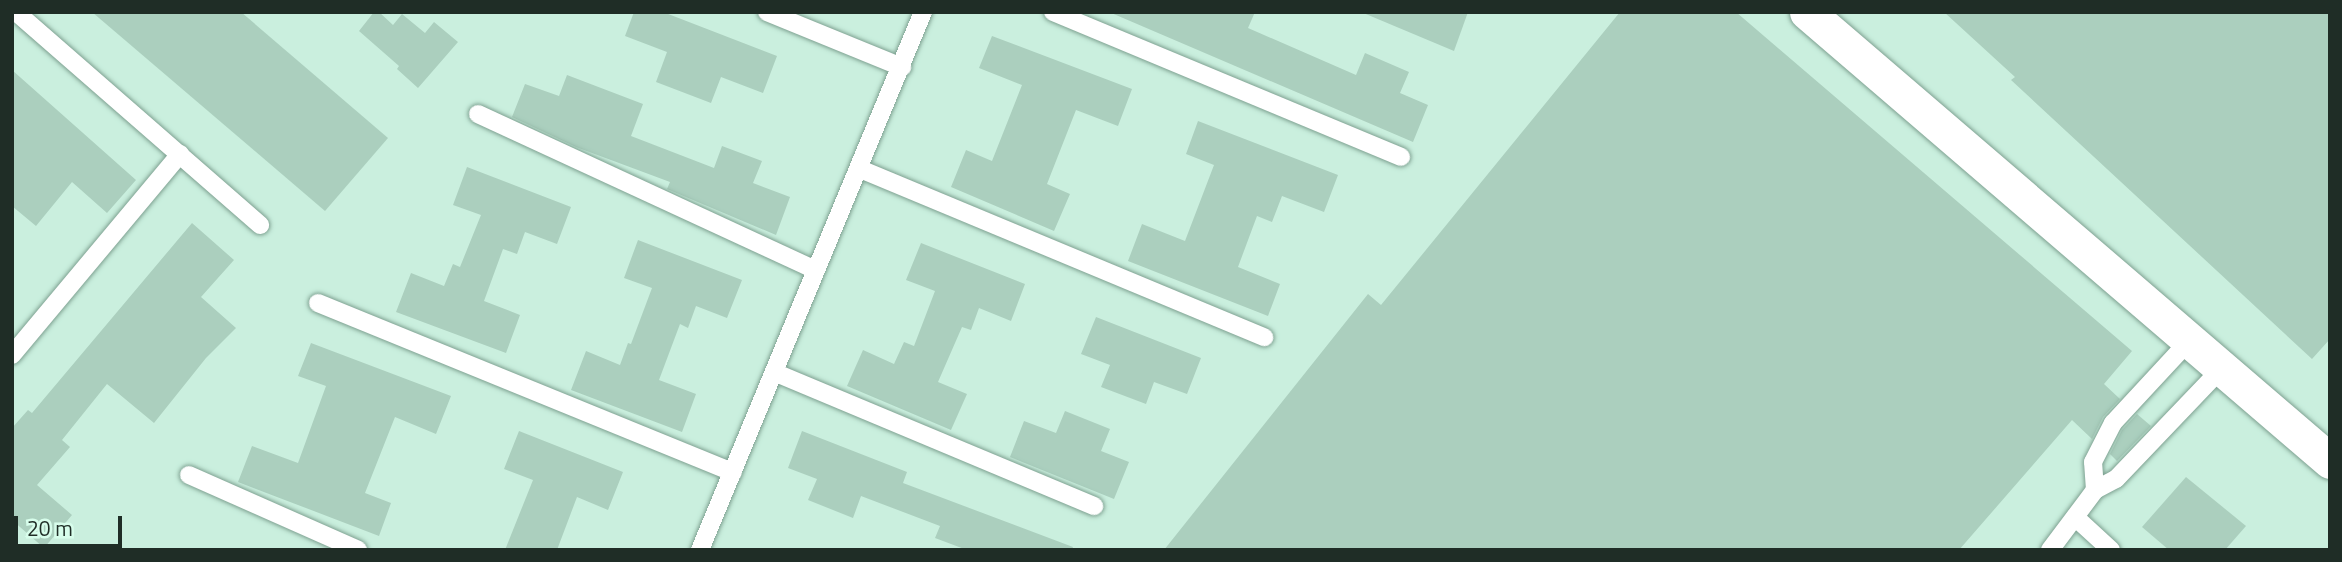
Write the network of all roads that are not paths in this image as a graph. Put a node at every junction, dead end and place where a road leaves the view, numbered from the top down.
1 (16, 12) edge
2 (767, 12) edge
3 (923, 12) edge
4 (1053, 12) edge
5 (1807, 12) edge
6 (902, 67) junction
7 (478, 114) dead end
8 (180, 155) junction
9 (1401, 158) dead end
10 (860, 170) junction
11 (260, 225) dead end
12 (817, 270) junction
13 (318, 303) dead end
14 (1264, 337) dead end
15 (2188, 342) junction
16 (12, 355) edge
17 (2222, 368) junction
18 (776, 373) junction
19 (2330, 461) edge
20 (733, 471) junction
21 (189, 475) dead end
22 (2095, 490) junction
23 (1094, 506) dead end
24 (2075, 517) junction
25 (358, 550) edge
26 (700, 550) edge
27 (2050, 550) edge
28 (2111, 550) edge

1 - 8 lane
2 - 6 lane
3 - 6 lane
4 - 9 lane
5 - 15 street
6 - 10 lane
7 - 12 lane
8 - 11 lane
8 - 16 lane
10 - 12 lane
10 - 14 lane
12 - 18 lane
13 - 20 lane
15 - 17 street
15 - 22 lane
17 - 19 street
17 - 22 lane
18 - 20 lane
18 - 23 lane
20 - 26 lane
21 - 25 lane
22 - 24 lane
24 - 27 lane
24 - 28 lane

